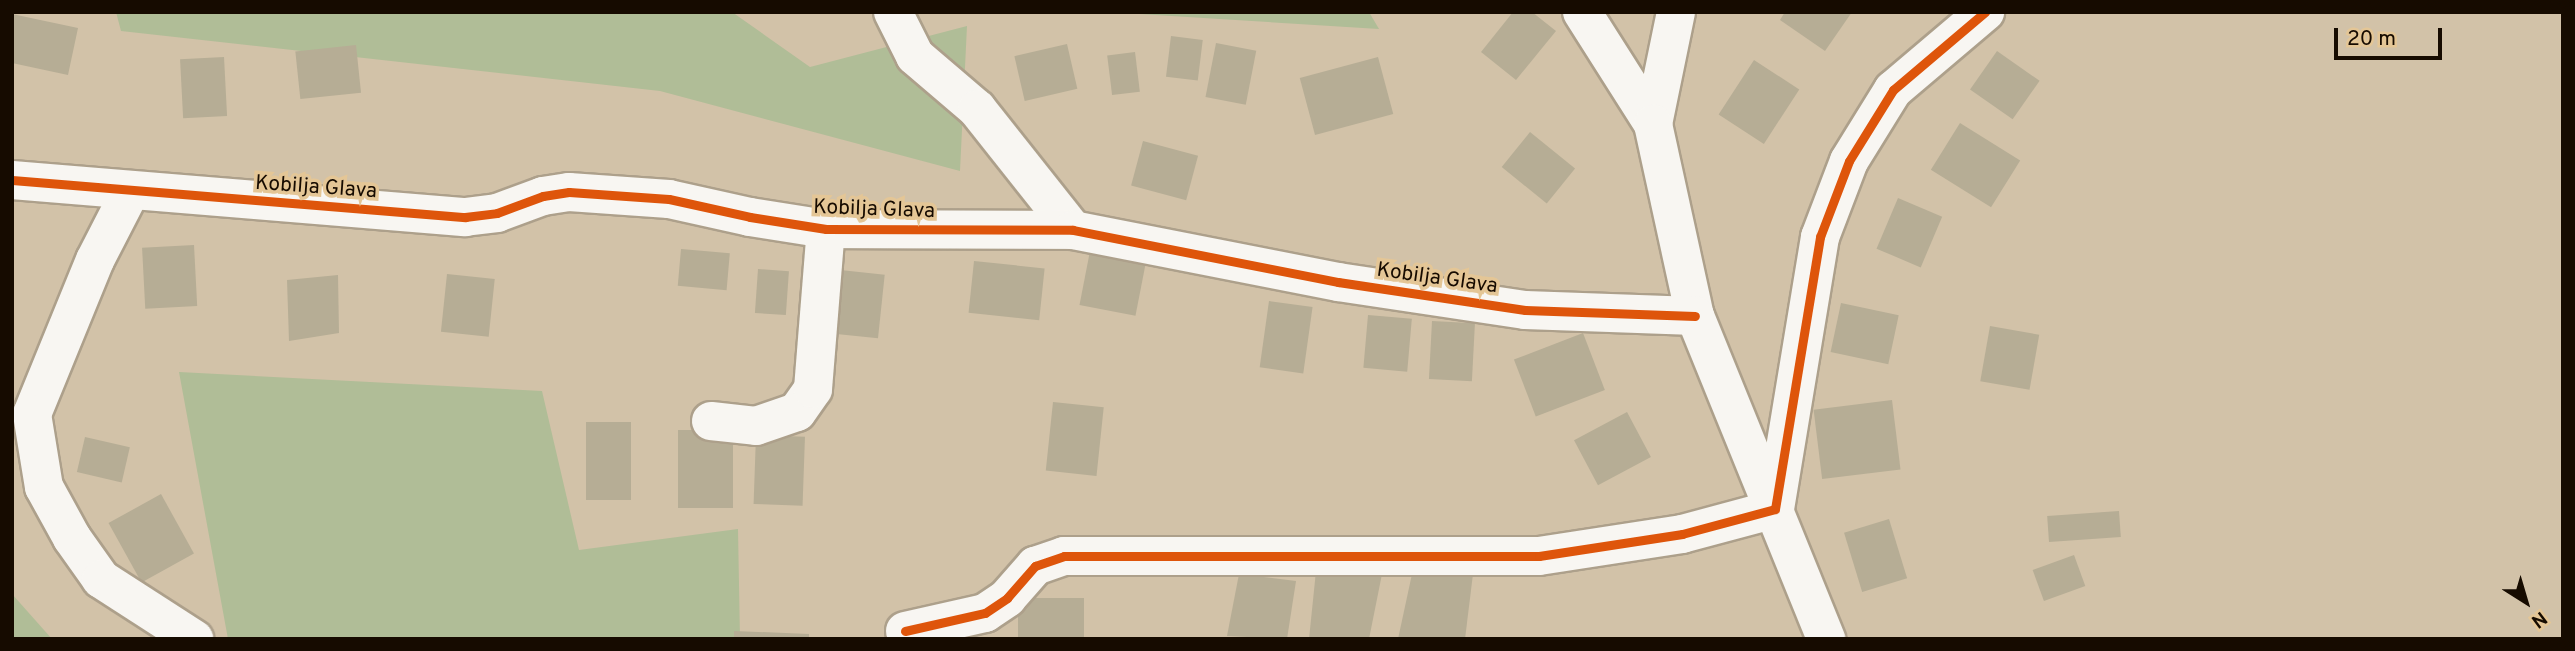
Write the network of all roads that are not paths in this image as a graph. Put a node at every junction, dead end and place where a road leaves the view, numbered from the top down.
1 (893, 12) edge
2 (1582, 12) edge
3 (1676, 12) edge
4 (1985, 12) edge
5 (1653, 124) junction
6 (12, 180) edge
7 (130, 192) junction
8 (826, 229) junction
9 (1073, 230) junction
10 (1695, 316) junction
11 (711, 421) dead end
12 (1775, 509) junction
13 (905, 631) dead end
14 (194, 639) edge
15 (1826, 639) edge

1 - 9 street
2 - 5 street
3 - 5 street
4 - 12 street
5 - 10 street
6 - 7 street, Kobilja Glava
7 - 8 street, Kobilja Glava
7 - 14 street
8 - 9 street, Kobilja Glava
8 - 11 street
9 - 10 street, Kobilja Glava
10 - 12 street
12 - 13 street
12 - 15 street

